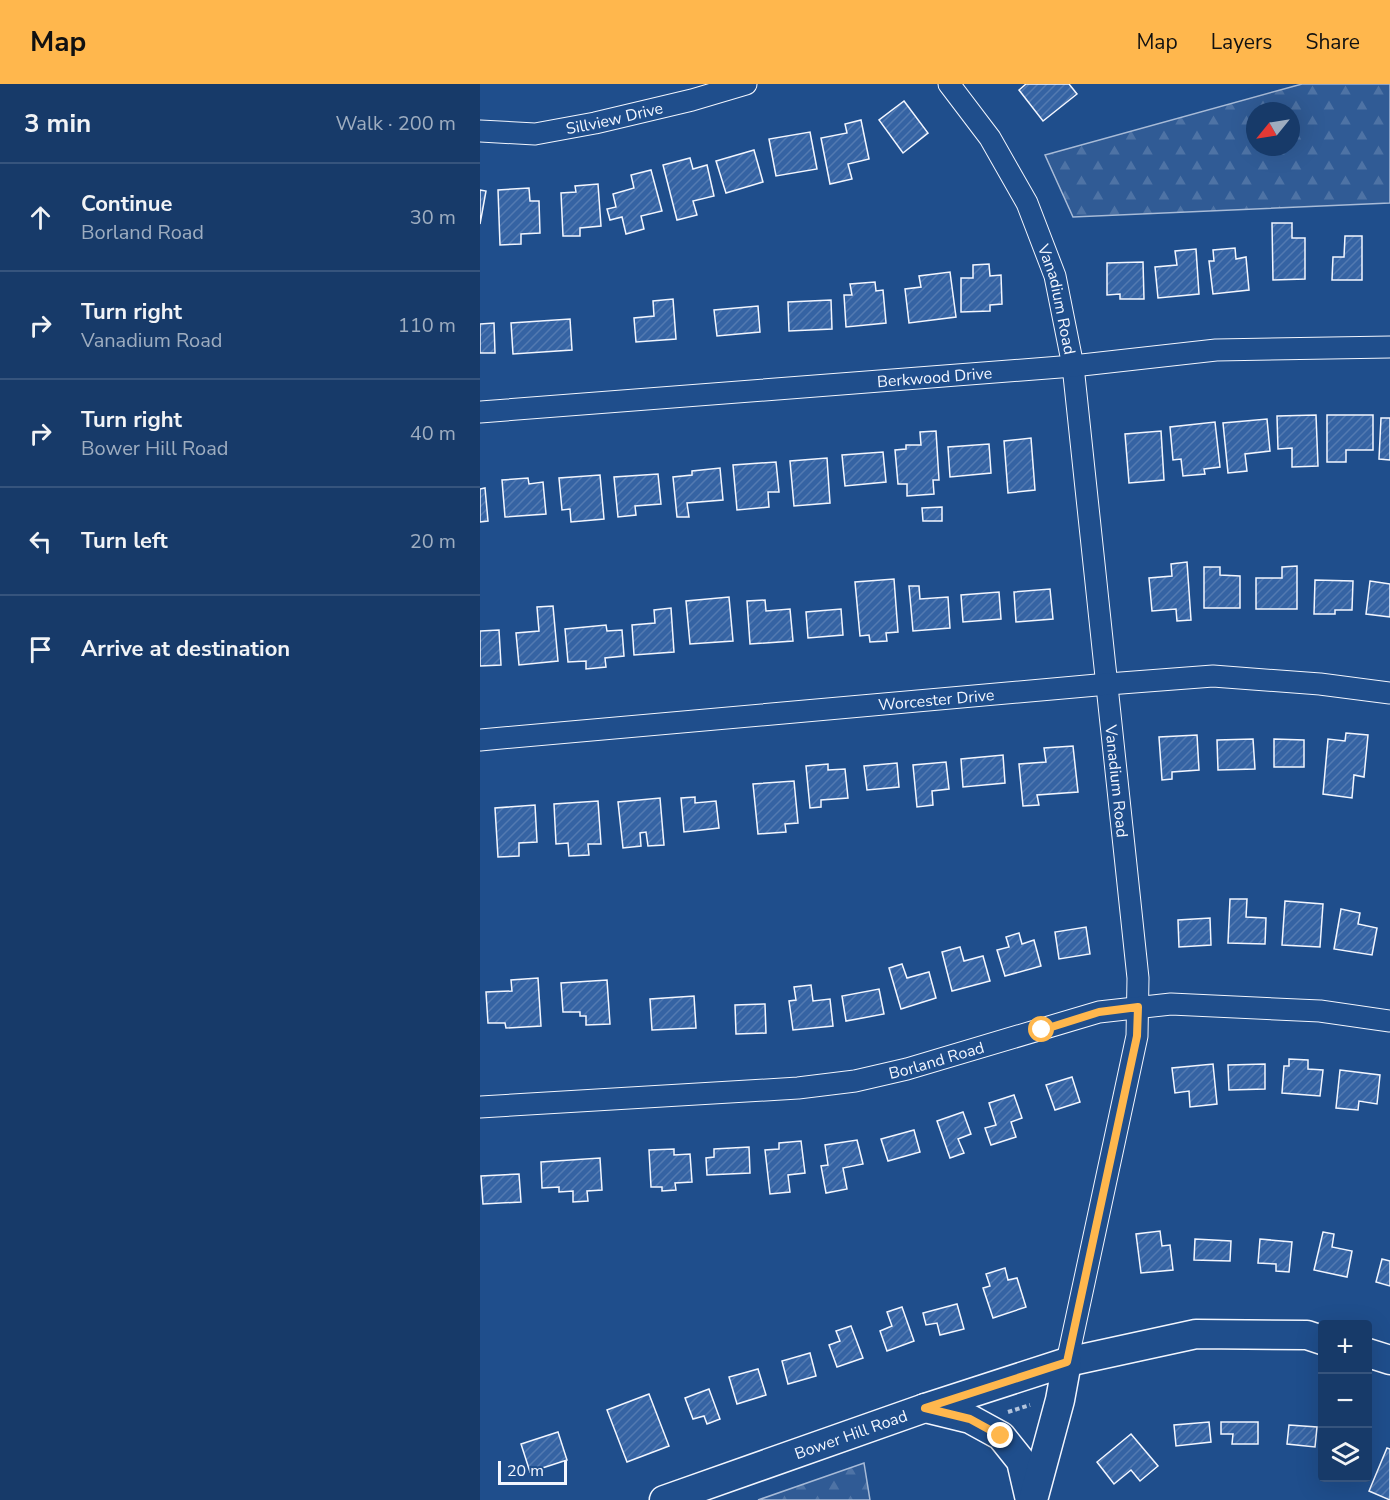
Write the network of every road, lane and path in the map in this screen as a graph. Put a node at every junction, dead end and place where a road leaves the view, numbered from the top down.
1 (746, 84) edge
2 (949, 84) edge
3 (480, 131) edge
4 (1390, 347) edge
5 (1073, 366) junction
6 (480, 412) edge
7 (1108, 684) junction
8 (1390, 693) edge
9 (480, 740) edge
10 (1138, 1007) junction
11 (1390, 1021) edge
12 (480, 1107) edge
13 (1318, 1338) edge
14 (1372, 1354) edge
15 (1390, 1360) edge
16 (1067, 1362) junction
17 (1030, 1405) dead end
18 (925, 1408) junction
19 (1002, 1414) dead end
20 (664, 1500) edge
21 (1031, 1500) edge

1 - 3 street, Sillview Drive
2 - 5 street, Vanadium Road
4 - 5 street, Berkwood Drive
5 - 6 street, Berkwood Drive
5 - 7 street, Vanadium Road
7 - 8 street, Worcester Drive
7 - 9 street, Worcester Drive
7 - 10 street, Vanadium Road
10 - 11 street, Borland Road
10 - 12 street, Borland Road
10 - 16 street, Vanadium Road
13 - 16 main road, Bower Hill Road
14 - 15 main road
16 - 18 main road, Bower Hill Road
16 - 21 main road, Vanadium Road
17 - 19 path
18 - 20 main road, Bower Hill Road
18 - 21 main road

